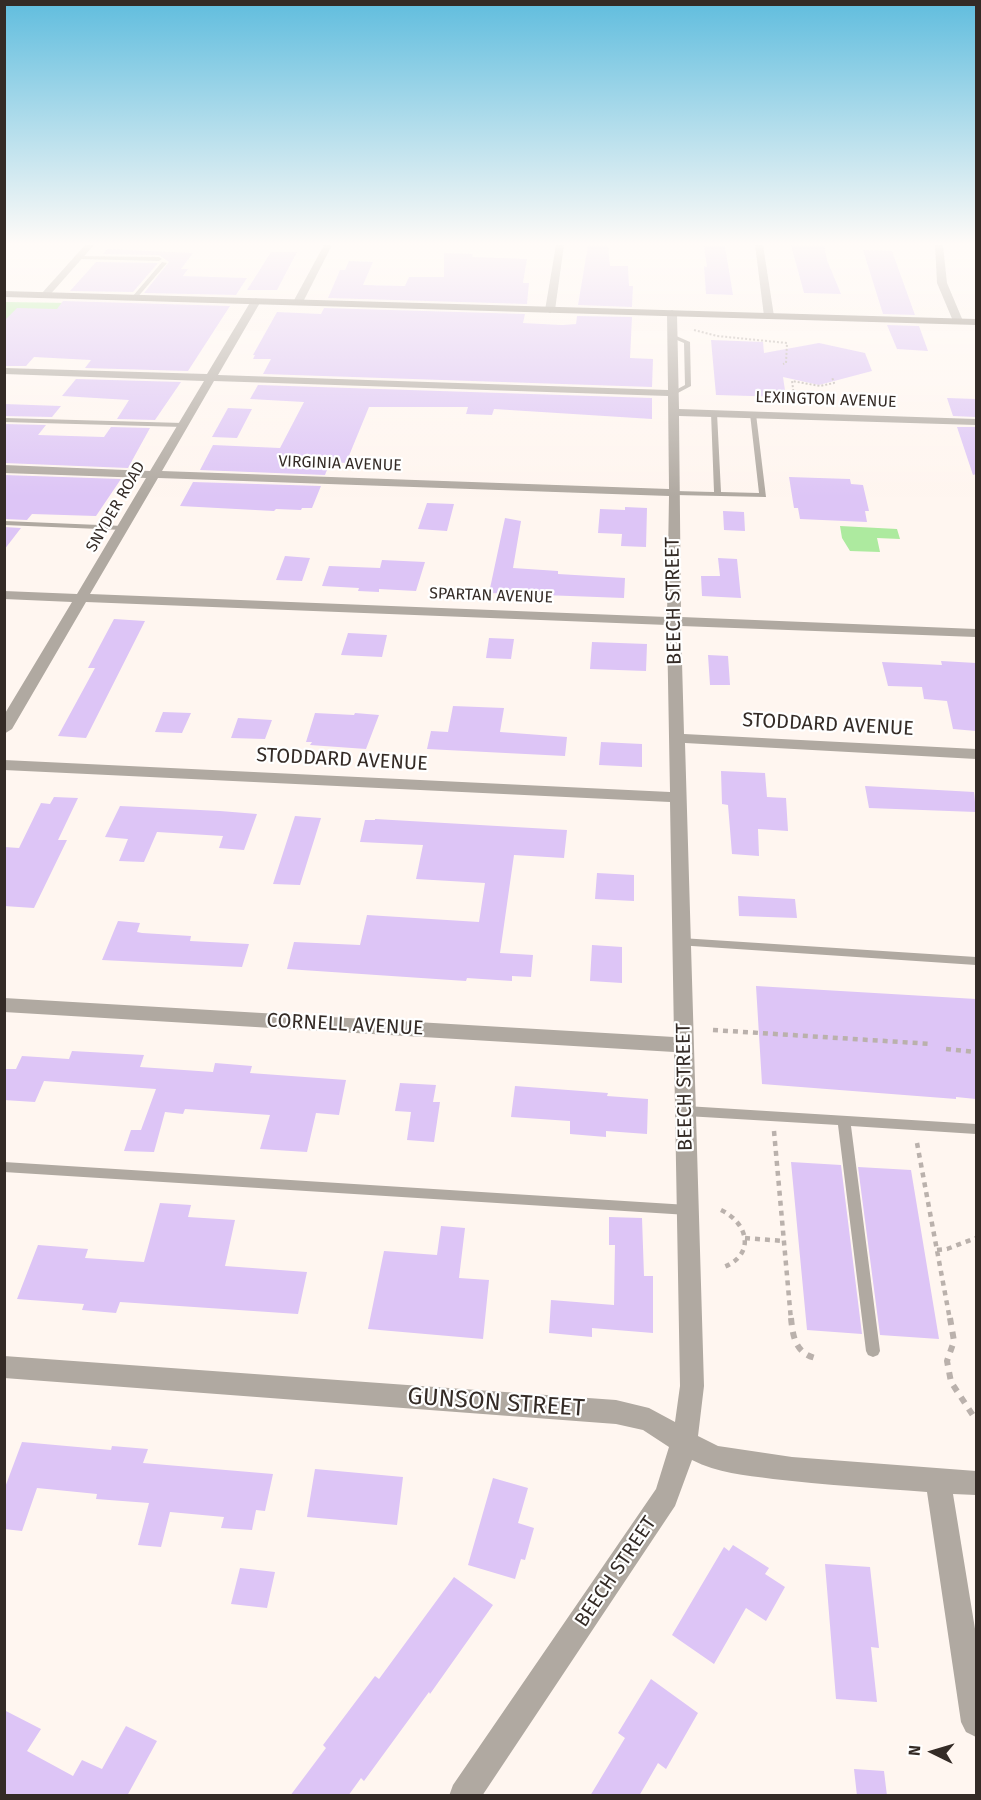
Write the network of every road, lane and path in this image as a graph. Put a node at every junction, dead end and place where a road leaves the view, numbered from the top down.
1 (240, 329) edge
2 (672, 329) edge
3 (694, 330) dead end
4 (702, 336) dead end
5 (710, 336) junction
6 (783, 364) dead end
7 (4, 371) edge
8 (832, 376) dead end
9 (211, 378) junction
10 (674, 393) junction
11 (797, 410) dead end
12 (674, 411) junction
13 (714, 413) junction
14 (753, 414) junction
15 (4, 420) edge
16 (976, 422) edge
17 (183, 425) junction
18 (4, 469) edge
19 (154, 474) junction
20 (675, 493) junction
21 (718, 494) junction
22 (4, 523) edge
23 (123, 528) junction
24 (4, 595) edge
25 (82, 598) junction
26 (674, 621) junction
27 (976, 633) edge
28 (4, 729) edge
29 (677, 738) junction
30 (976, 754) edge
31 (4, 765) edge
32 (677, 797) junction
33 (681, 942) junction
34 (976, 961) edge
35 (4, 1005) edge
36 (713, 1030) dead end
37 (933, 1044) dead end
38 (685, 1045) junction
39 (946, 1050) dead end
40 (976, 1052) edge
41 (686, 1112) junction
42 (773, 1117) junction
43 (844, 1121) junction
44 (914, 1125) junction
45 (976, 1129) edge
46 (4, 1167) edge
47 (688, 1210) junction
48 (721, 1210) dead end
49 (746, 1238) junction
50 (976, 1238) edge
51 (784, 1241) junction
52 (937, 1250) junction
53 (724, 1267) dead end
54 (873, 1351) dead end
55 (820, 1359) dead end
56 (4, 1366) edge
57 (976, 1420) edge
58 (685, 1443) junction
59 (938, 1480) junction
60 (976, 1484) edge
61 (976, 1722) edge
62 (464, 1796) edge

1 - 9 street, SNYDER ROAD
2 - 10 street, BEECH STREET
3 - 5 path
4 - 5 path
5 - 6 path
7 - 9 street
8 - 11 path
9 - 10 street
9 - 17 street, SNYDER ROAD
10 - 12 street, BEECH STREET
12 - 13 street, LEXINGTON AVENUE
12 - 20 street, BEECH STREET
13 - 14 street, LEXINGTON AVENUE
13 - 21 lane
14 - 16 street, LEXINGTON AVENUE
14 - 21 lane
15 - 17 lane
17 - 19 street, SNYDER ROAD
18 - 19 street, VIRGINIA AVENUE
19 - 20 street, VIRGINIA AVENUE
19 - 23 street, SNYDER ROAD
20 - 21 lane
20 - 26 street, BEECH STREET
22 - 23 lane
23 - 25 street, SNYDER ROAD
24 - 25 street, SPARTAN AVENUE
25 - 26 street, SPARTAN AVENUE
25 - 28 street, SNYDER ROAD
26 - 27 street, SPARTAN AVENUE
26 - 29 street, BEECH STREET
29 - 30 street, STODDARD AVENUE
29 - 32 street, BEECH STREET
31 - 32 street, STODDARD AVENUE
32 - 33 street, BEECH STREET
33 - 34 lane
33 - 38 street, BEECH STREET
35 - 38 street, CORNELL AVENUE
36 - 37 path
38 - 41 street, BEECH STREET
39 - 40 path
41 - 42 lane
41 - 47 street, BEECH STREET
42 - 43 lane
42 - 51 path
43 - 44 lane
43 - 54 lane
44 - 45 lane
44 - 52 path
46 - 47 lane
47 - 58 street, BEECH STREET
48 - 49 path
49 - 51 path
49 - 53 path
50 - 52 path
51 - 55 path
52 - 57 path
56 - 58 street, GUNSON STREET
58 - 59 street, GUNSON STREET
58 - 62 street, BEECH STREET
59 - 60 street, GUNSON STREET
59 - 61 street

